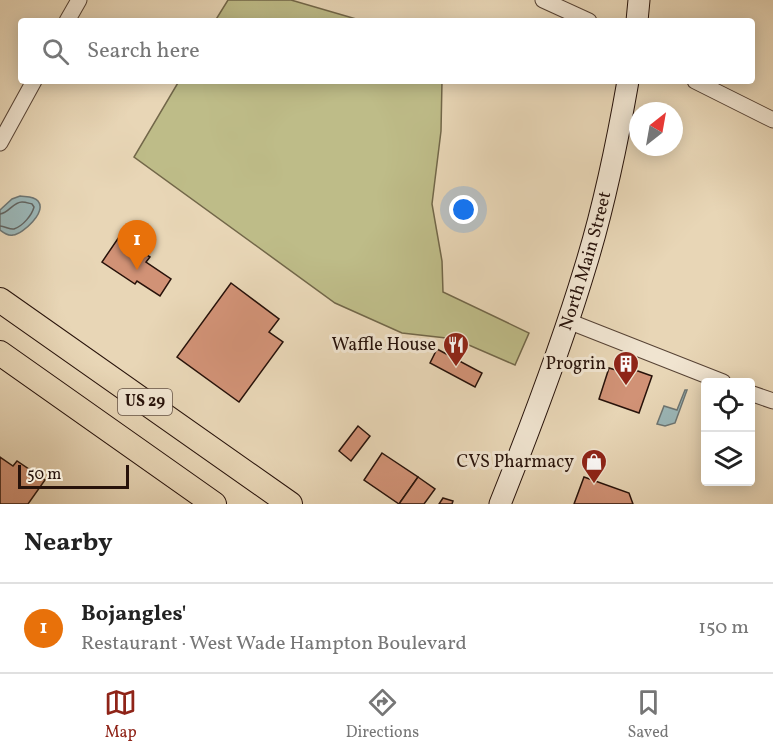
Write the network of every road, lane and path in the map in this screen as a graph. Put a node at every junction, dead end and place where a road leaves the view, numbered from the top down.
1 (79, 0) edge
2 (543, 0) edge
3 (639, 0) edge
4 (69, 18) edge
5 (582, 18) edge
6 (637, 18) edge
7 (32, 84) edge
8 (628, 84) edge
9 (701, 84) edge
10 (773, 120) edge
11 (0, 143) edge
12 (0, 300) edge
13 (568, 321) junction
14 (0, 353) edge
15 (713, 378) edge
16 (755, 395) edge
17 (773, 402) edge
18 (214, 504) edge
19 (290, 504) edge
20 (500, 504) edge

1 - 4 street
2 - 5 street
3 - 6 main road
7 - 11 street
8 - 13 main road, North Main Street
9 - 10 street
12 - 19 main road, US 29
13 - 15 street
13 - 20 main road, North Main Street
14 - 18 main road, US 29
16 - 17 street

